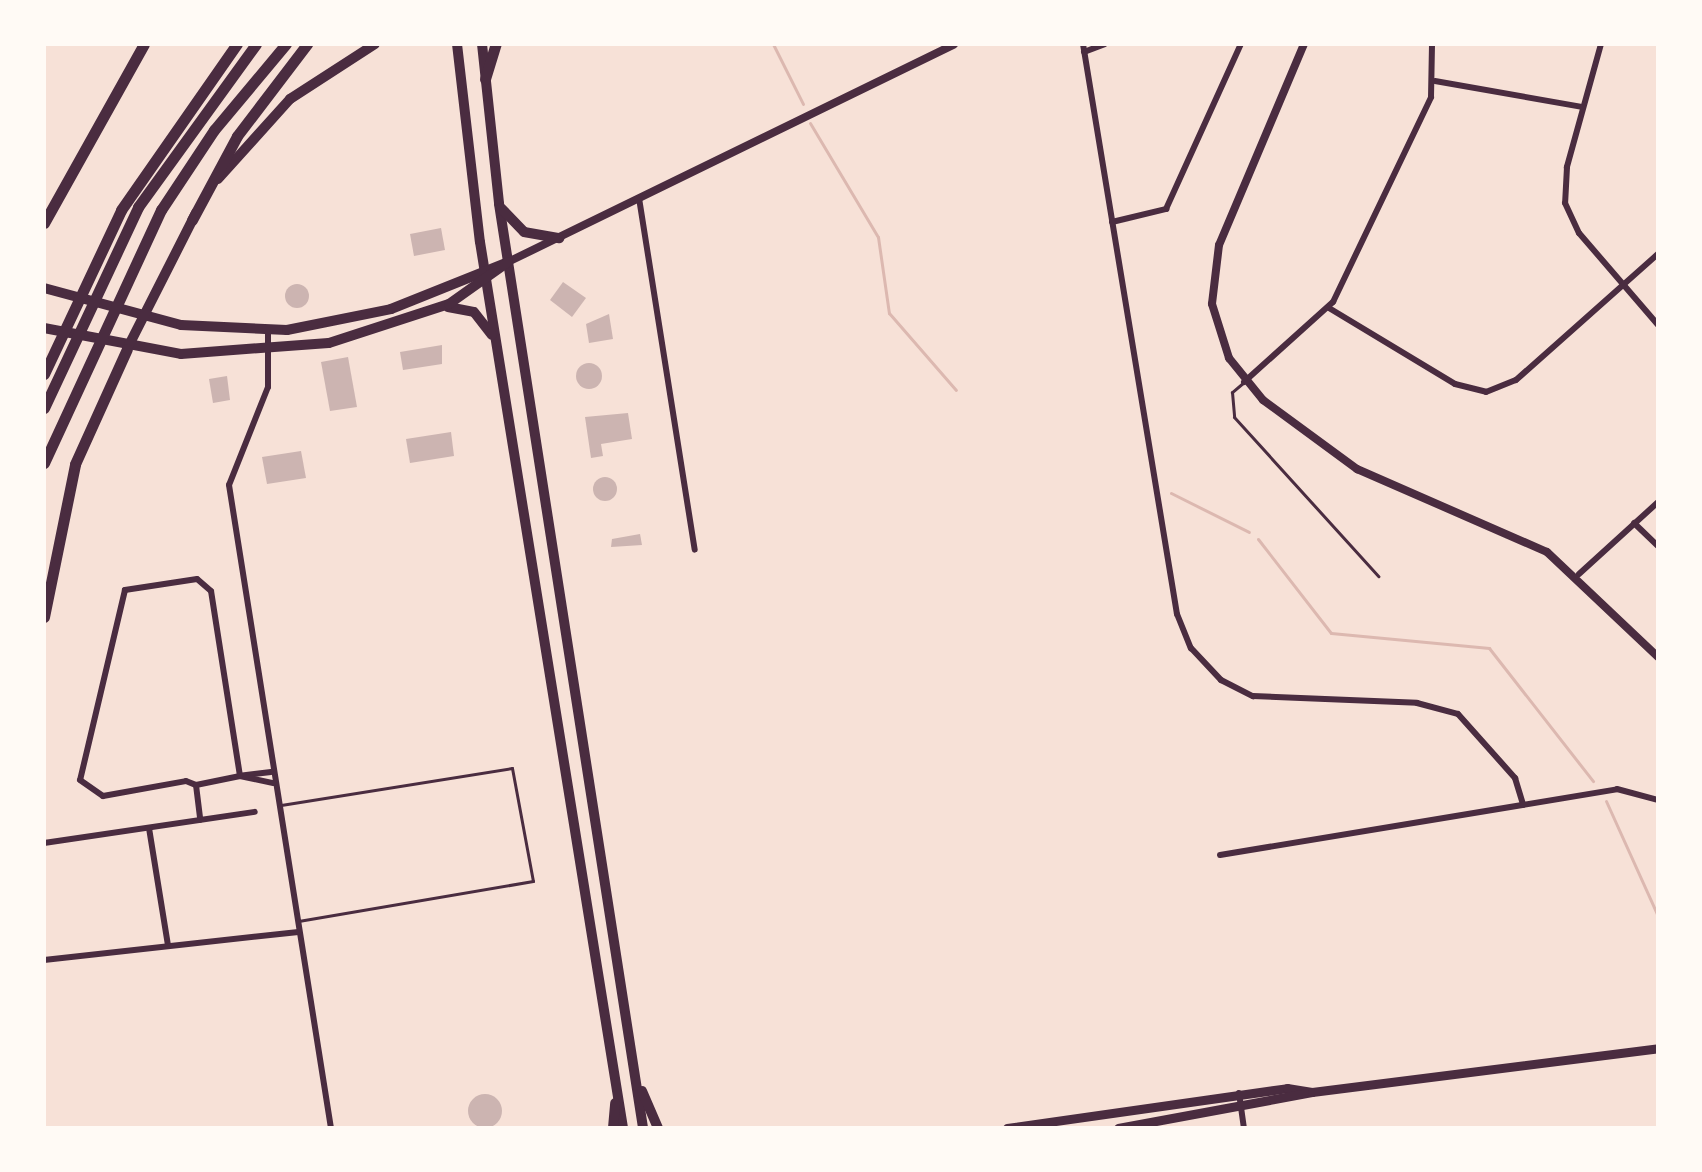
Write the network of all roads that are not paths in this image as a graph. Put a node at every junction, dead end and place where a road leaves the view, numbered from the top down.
1 (144, 44) edge
2 (237, 44) edge
3 (256, 44) edge
4 (286, 44) edge
5 (307, 44) edge
6 (375, 44) edge
7 (457, 44) edge
8 (482, 44) edge
9 (496, 44) edge
10 (954, 44) edge
11 (1105, 44) edge
12 (1241, 44) edge
13 (1304, 44) edge
14 (1432, 44) edge
15 (1601, 44) edge
16 (1083, 48) edge
17 (485, 79) junction
18 (1435, 81) junction
19 (1582, 107) junction
20 (639, 198) junction
21 (499, 204) junction
22 (192, 220) junction
23 (1112, 222) junction
24 (44, 223) edge
25 (559, 238) junction
26 (1658, 254) edge
27 (508, 262) junction
28 (484, 267) junction
29 (486, 282) junction
30 (1623, 286) junction
31 (44, 288) edge
32 (442, 307) junction
33 (1329, 308) junction
34 (142, 318) junction
35 (1658, 325) edge
36 (44, 328) edge
37 (268, 331) junction
38 (496, 345) junction
39 (127, 349) junction
40 (271, 350) junction
41 (44, 374) edge
42 (1244, 382) junction
43 (44, 408) edge
44 (44, 463) edge
45 (1658, 502) edge
46 (1634, 523) junction
47 (1658, 546) edge
48 (695, 550) dead end
49 (1579, 574) junction
50 (1378, 576) dead end
51 (44, 617) edge
52 (1658, 657) edge
53 (271, 772) junction
54 (240, 776) junction
55 (273, 783) junction
56 (196, 785) junction
57 (1658, 800) edge
58 (1523, 805) junction
59 (277, 806) junction
60 (255, 812) dead end
61 (200, 820) junction
62 (149, 828) junction
63 (44, 843) edge
64 (1220, 855) dead end
65 (296, 922) junction
66 (298, 932) junction
67 (168, 945) junction
68 (44, 960) edge
69 (1658, 1048) edge
70 (633, 1066) junction
71 (616, 1089) junction
72 (1312, 1092) junction
73 (1239, 1093) junction
74 (1241, 1109) junction
75 (331, 1128) edge
76 (613, 1128) edge
77 (623, 1128) edge
78 (643, 1128) edge
79 (658, 1128) edge
80 (1007, 1128) edge
81 (1118, 1128) edge
82 (1244, 1128) edge

1 - 24 highway
2 - 41 highway
3 - 43 highway
4 - 44 highway
5 - 22 highway
6 - 22 main road
7 - 28 main road
8 - 17 main road
9 - 17 highway
10 - 20 street
11 - 16 street
12 - 23 street
13 - 42 street
14 - 18 street
15 - 19 street
16 - 23 street
17 - 21 main road
18 - 19 street
18 - 33 street
19 - 30 street
20 - 25 street
20 - 48 street
21 - 25 main road
21 - 27 main road
22 - 34 main road
23 - 58 street
25 - 27 street
26 - 30 street
27 - 28 main road
27 - 29 main road
27 - 70 main road
28 - 29 main road
28 - 37 main road
29 - 32 main road
29 - 38 main road
30 - 33 street
30 - 35 street
31 - 34 main road
32 - 38 main road
32 - 40 main road
33 - 42 street
34 - 37 main road
34 - 39 main road
36 - 39 main road
37 - 40 street
38 - 71 main road
39 - 40 main road
39 - 51 highway
40 - 53 street
42 - 49 street
42 - 50 lane
45 - 46 street
46 - 47 street
46 - 49 street
49 - 52 street
53 - 54 street
53 - 55 street
54 - 55 street
54 - 56 street
54 - 56 street
55 - 59 street
56 - 61 street
57 - 58 street
58 - 64 street
59 - 65 street
59 - 65 lane
60 - 61 street
61 - 62 street
62 - 63 street
62 - 67 street
65 - 66 street
66 - 67 street
66 - 75 street
67 - 68 street
69 - 72 main road
70 - 78 main road
70 - 79 main road
71 - 76 main road
71 - 77 main road
72 - 73 main road
72 - 74 main road
73 - 74 street
73 - 80 main road
74 - 81 main road
74 - 82 street

